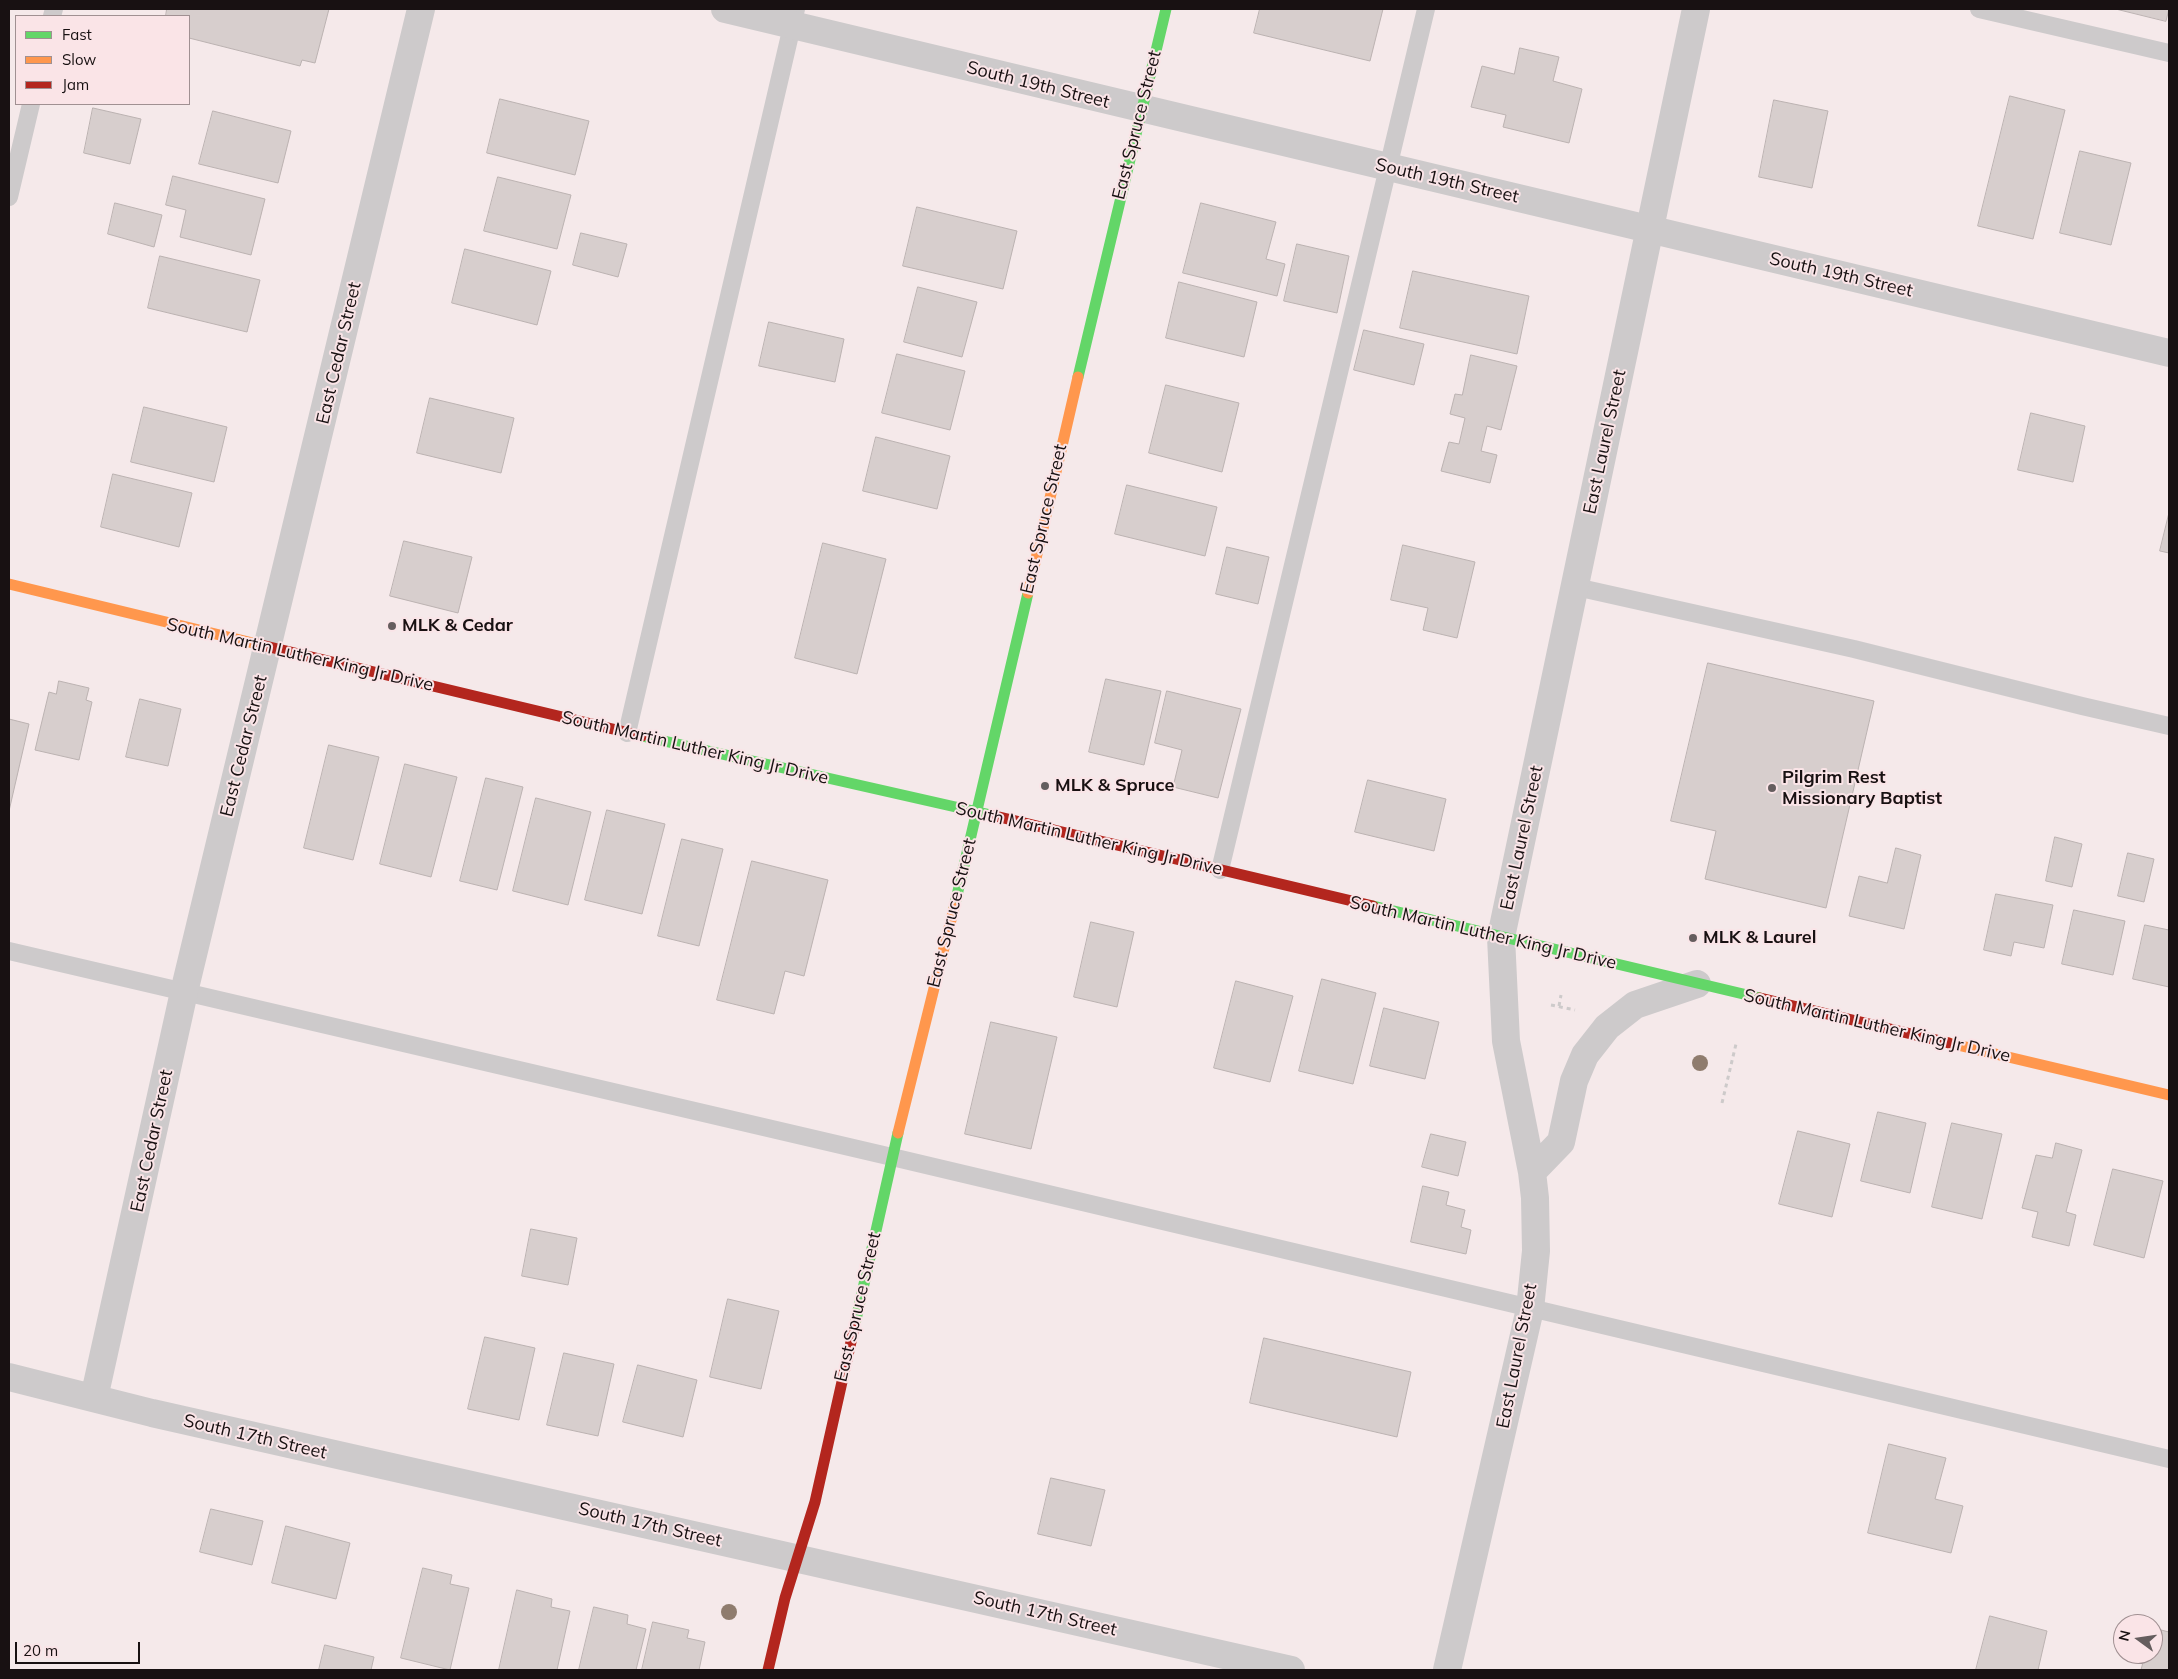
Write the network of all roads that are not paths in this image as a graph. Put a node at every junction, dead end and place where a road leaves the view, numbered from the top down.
1 (422, 9) edge
2 (725, 9) edge
3 (1166, 9) edge
4 (1426, 9) edge
5 (1696, 9) edge
6 (1979, 9) edge
7 (795, 17) edge
8 (2169, 52) edge
9 (31, 105) edge
10 (1141, 109) junction
11 (1388, 167) junction
12 (9, 197) edge
13 (1649, 229) junction
14 (2169, 353) edge
15 (9, 584) edge
16 (1576, 587) junction
17 (269, 647) junction
18 (2169, 726) edge
19 (627, 733) junction
20 (976, 813) junction
21 (1220, 870) junction
22 (1501, 937) junction
23 (9, 951) edge
24 (1697, 984) junction
25 (184, 992) junction
26 (2169, 1095) edge
27 (892, 1157) junction
28 (1532, 1172) junction
29 (1530, 1309) junction
30 (9, 1378) edge
31 (94, 1398) junction
32 (2169, 1459) edge
33 (798, 1559) junction
34 (768, 1670) edge
35 (1291, 1670) edge
36 (1447, 1670) edge

1 - 17 street, East Cedar Street
2 - 7 street, South 19th Street
3 - 10 street, East Spruce Street
4 - 11 lane
5 - 13 street, East Laurel Street
6 - 8 lane
7 - 10 street, South 19th Street
7 - 19 lane
9 - 12 lane
10 - 11 street, South 19th Street
10 - 20 street, East Spruce Street
11 - 13 street, South 19th Street
11 - 21 lane
13 - 14 street, South 19th Street
13 - 16 street, East Laurel Street
15 - 17 street, South Martin Luther King Jr Drive
16 - 18 lane
16 - 22 street, East Laurel Street
17 - 19 street, South Martin Luther King Jr Drive
17 - 25 street, East Cedar Street
19 - 20 street, South Martin Luther King Jr Drive
20 - 21 street, South Martin Luther King Jr Drive
20 - 27 street, East Spruce Street
21 - 22 street, South Martin Luther King Jr Drive
22 - 24 street, South Martin Luther King Jr Drive
22 - 28 street, East Laurel Street
23 - 25 lane
24 - 26 street, South Martin Luther King Jr Drive
24 - 28 street
25 - 27 lane
25 - 31 street, East Cedar Street
27 - 29 lane
27 - 33 street, East Spruce Street
28 - 29 street, East Laurel Street
29 - 32 lane
29 - 36 street, East Laurel Street
30 - 31 street, South 17th Street
31 - 33 street, South 17th Street
33 - 34 street, East Spruce Street
33 - 35 street, South 17th Street

